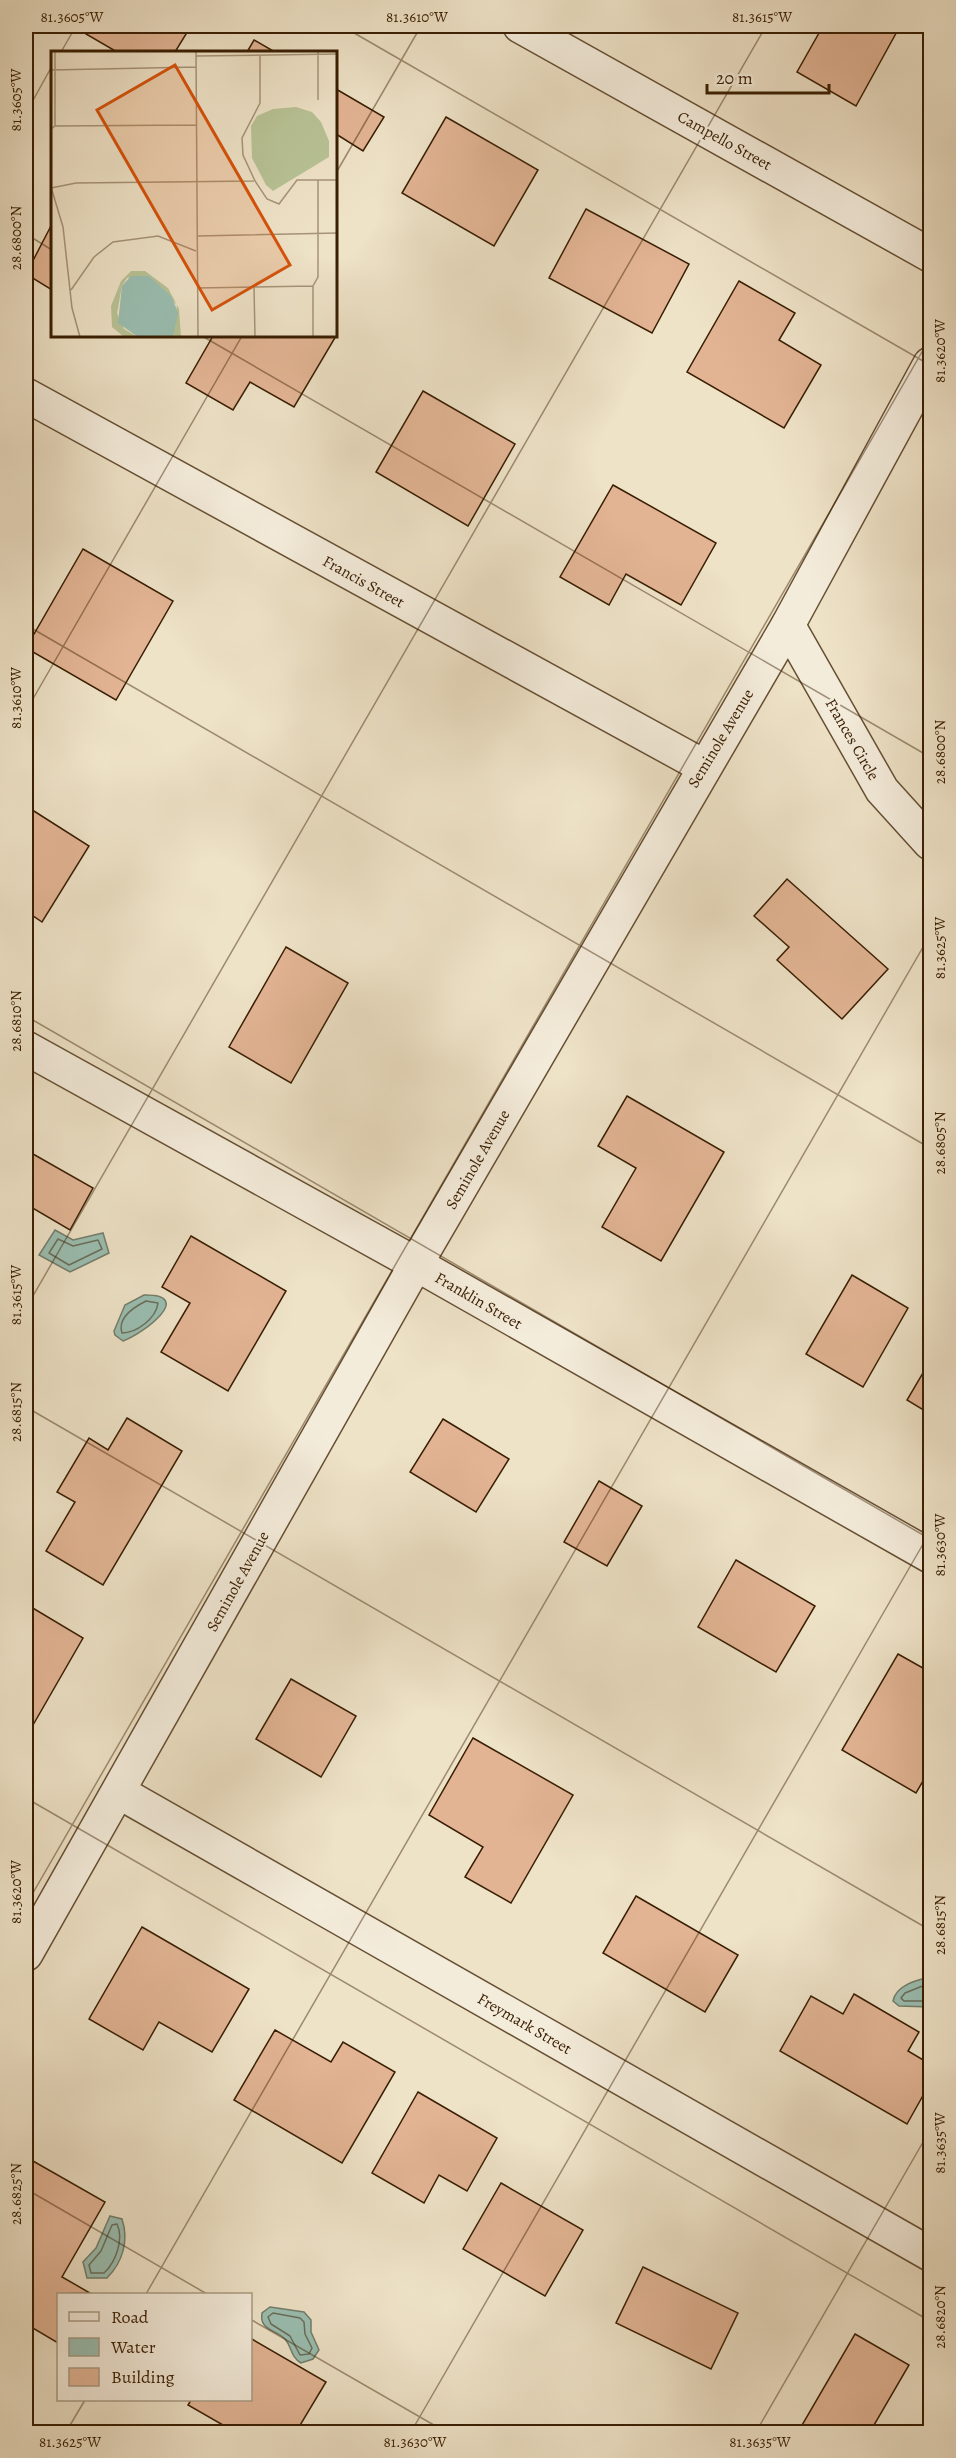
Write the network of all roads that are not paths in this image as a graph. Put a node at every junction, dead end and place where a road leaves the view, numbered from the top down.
1 (520, 26) edge
2 (930, 255) edge
3 (930, 364) edge
4 (26, 395) edge
5 (788, 625) junction
6 (703, 766) junction
7 (930, 843) edge
8 (26, 1048) edge
9 (416, 1264) junction
10 (930, 1556) edge
11 (118, 1792) junction
12 (26, 1954) edge
13 (930, 2254) edge

1 - 2 street, Campello Street
3 - 5 street, Seminole Avenue
4 - 6 street, Francis Street
5 - 6 street, Seminole Avenue
5 - 7 street, Frances Circle
6 - 9 street, Seminole Avenue
8 - 9 street, Franklin Street
9 - 10 street, Franklin Street
9 - 11 street, Seminole Avenue
11 - 12 street, Seminole Avenue
11 - 13 street, Freymark Street

